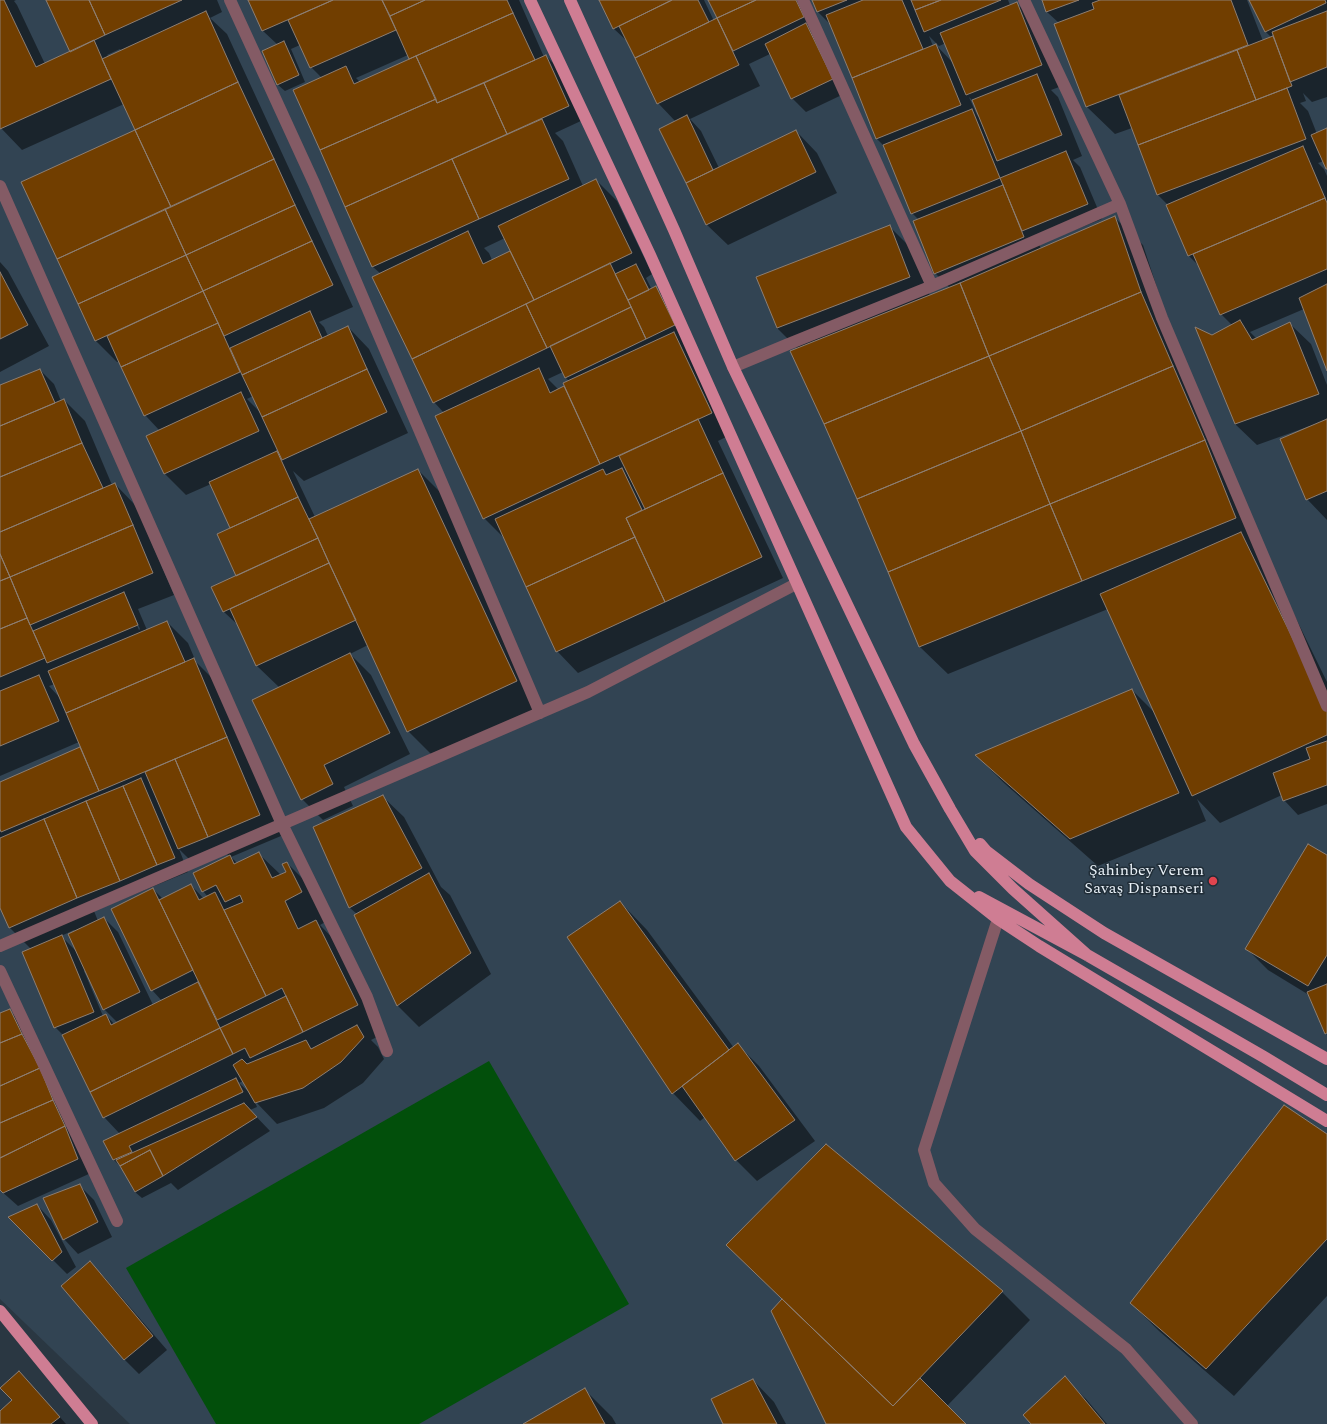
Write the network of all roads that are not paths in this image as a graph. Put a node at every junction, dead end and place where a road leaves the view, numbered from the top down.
1 (230, 0) edge
2 (530, 0) edge
3 (570, 0) edge
4 (803, 0) edge
5 (1024, 0) edge
6 (0, 186) edge
7 (1120, 204) junction
8 (932, 286) junction
9 (733, 367) junction
10 (796, 584) junction
11 (1327, 706) edge
12 (540, 713) junction
13 (950, 809) junction
14 (282, 824) junction
15 (950, 881) junction
16 (998, 919) junction
17 (0, 946) edge
18 (1088, 955) junction
19 (0, 971) edge
20 (386, 1052) dead end
21 (1327, 1059) edge
22 (1327, 1095) edge
23 (1327, 1121) edge
24 (117, 1221) dead end
25 (0, 1311) edge
26 (92, 1424) edge
27 (1192, 1424) edge

1 - 12 street
2 - 10 main road
3 - 9 main road
4 - 8 street
5 - 7 street
6 - 14 street
7 - 8 street
7 - 11 street
8 - 9 street
9 - 13 main road
10 - 12 street
10 - 15 main road
12 - 14 street
13 - 18 main road
13 - 21 main road
14 - 17 street
14 - 20 street
15 - 16 main road
15 - 18 main road
16 - 23 main road
16 - 27 street
18 - 22 main road
19 - 24 street
25 - 26 main road

